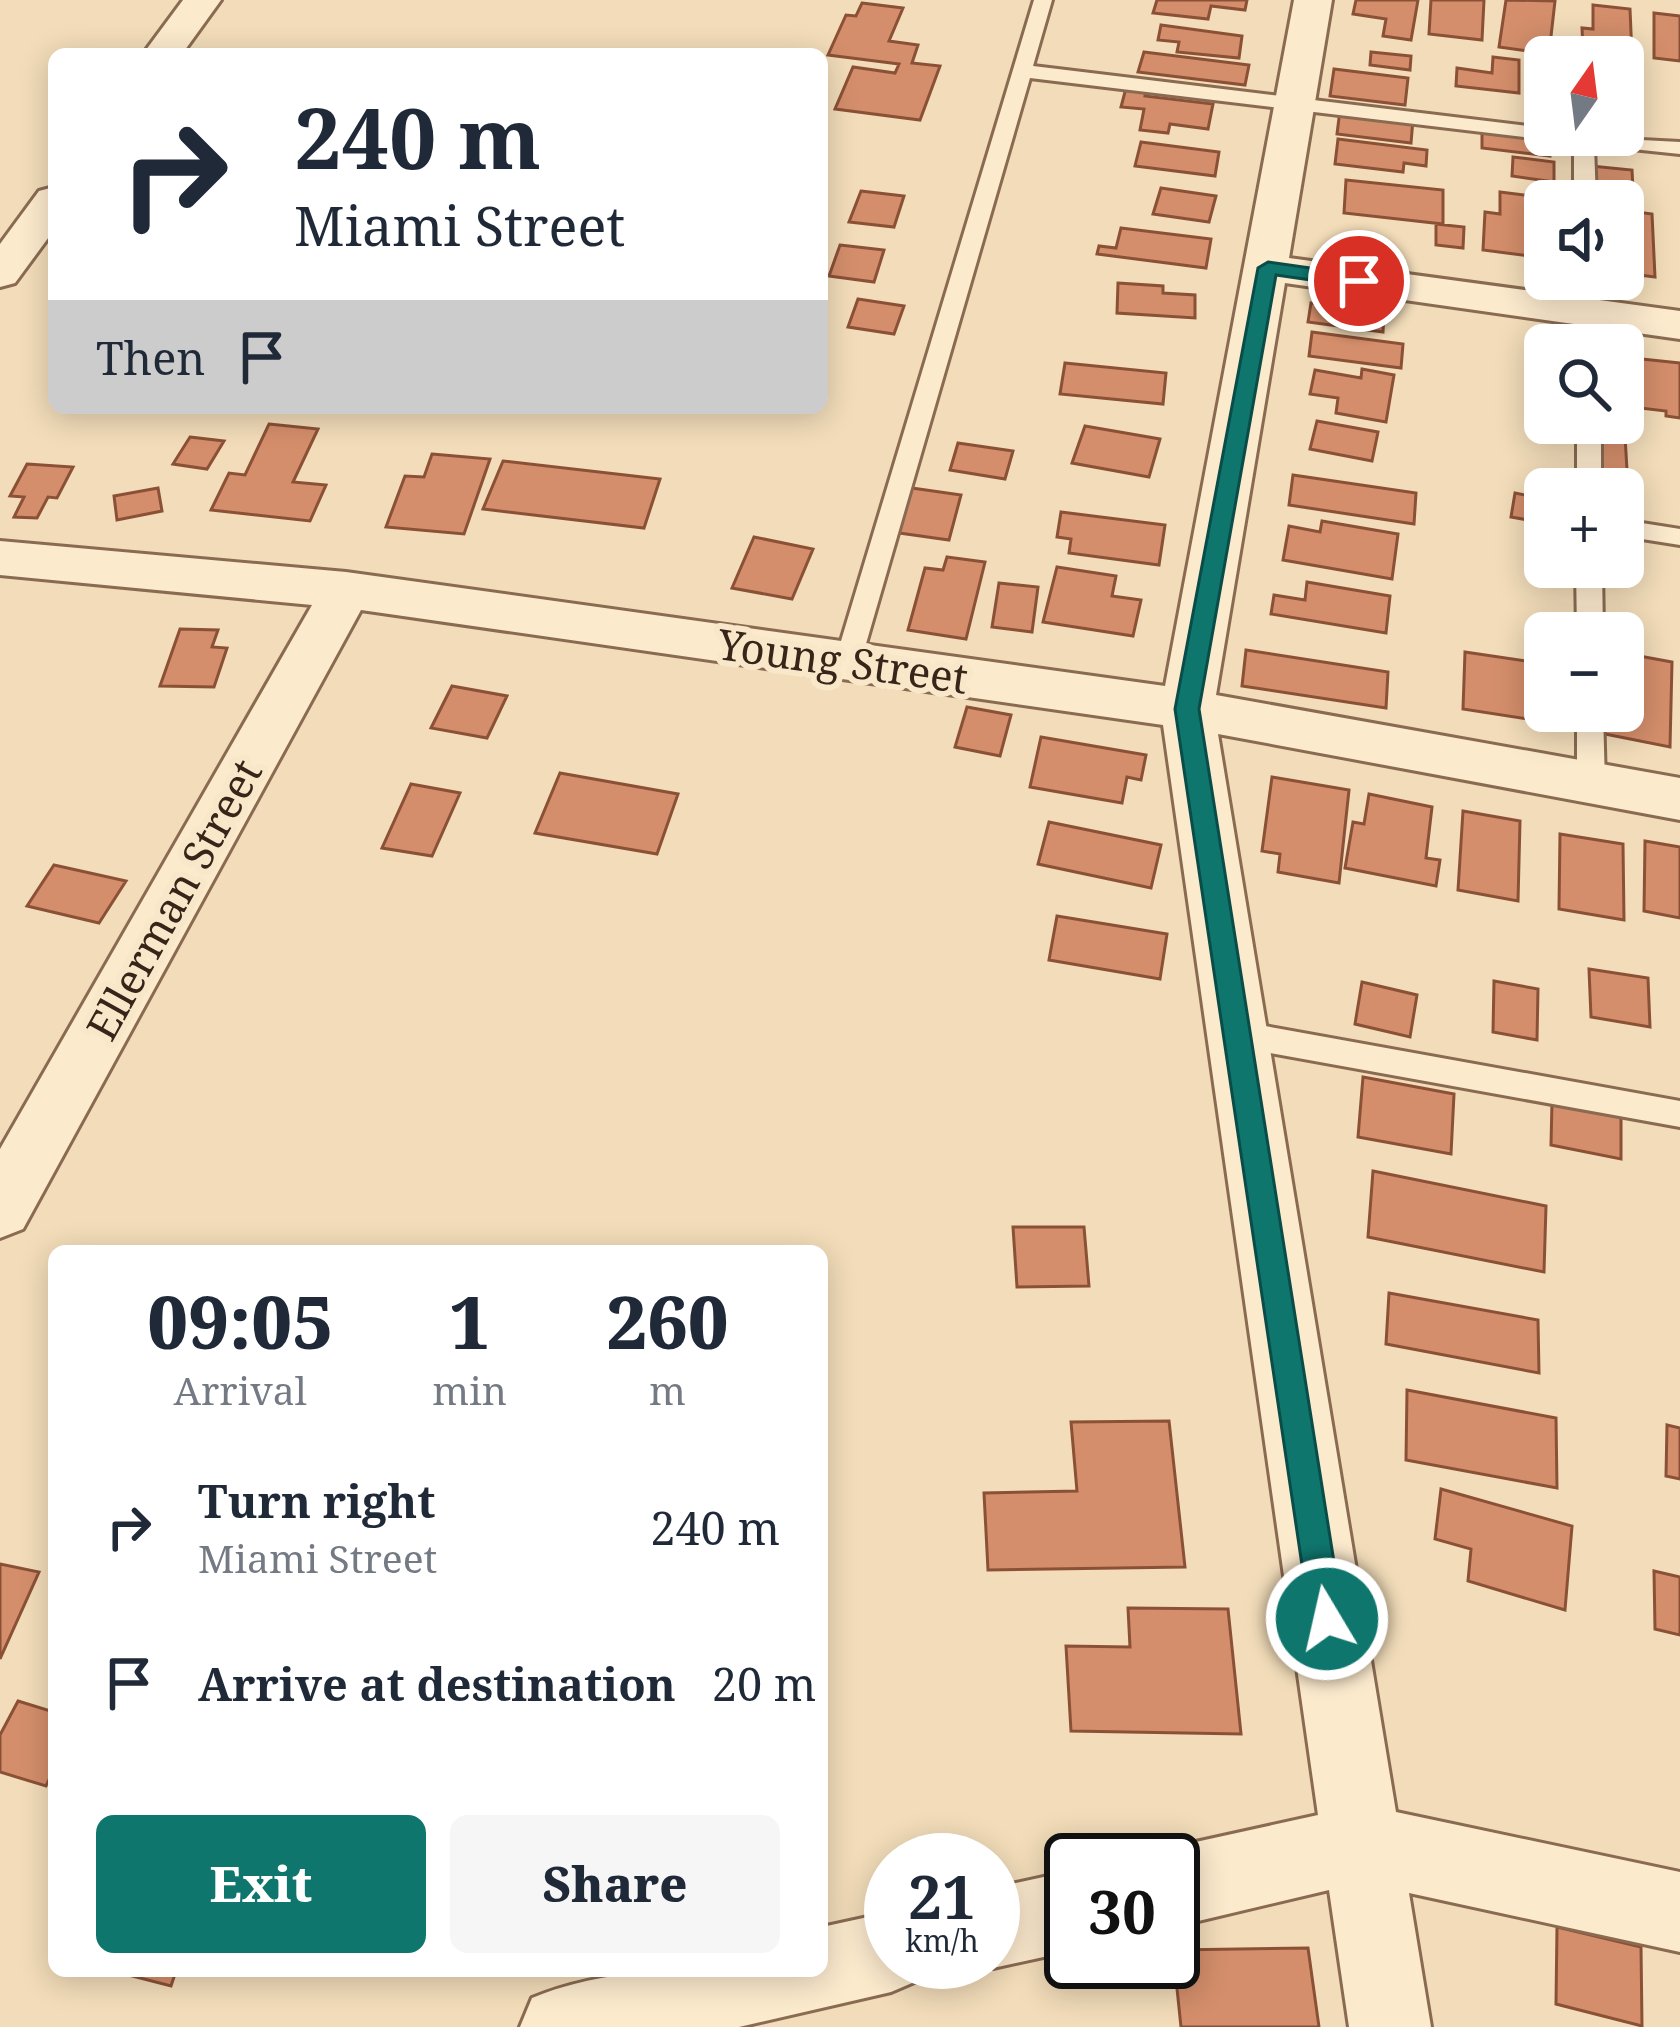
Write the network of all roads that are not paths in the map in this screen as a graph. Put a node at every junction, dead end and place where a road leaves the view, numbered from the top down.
1 (202, 0) edge
2 (1042, 0) edge
3 (1313, 0) edge
4 (166, 48) edge
5 (1022, 70) junction
6 (1296, 104) junction
7 (1524, 131) edge
8 (1644, 144) edge
9 (1680, 148) edge
10 (48, 208) edge
11 (1268, 268) junction
12 (0, 274) edge
13 (1588, 312) edge
14 (1680, 325) edge
15 (1644, 531) edge
16 (1680, 537) edge
17 (0, 558) edge
18 (346, 590) junction
19 (848, 661) junction
20 (1187, 709) junction
21 (1590, 732) edge
22 (1591, 784) junction
23 (1680, 799) edge
24 (1237, 1034) junction
25 (1680, 1114) edge
26 (0, 1209) edge
27 (1361, 1844) junction
28 (1200, 1881) edge
29 (1680, 1912) edge
30 (864, 1958) edge
31 (828, 1966) edge
32 (780, 1977) edge
33 (561, 2027) edge
34 (1390, 2027) edge

1 - 4 street
2 - 5 lane
3 - 6 street
5 - 6 lane
5 - 19 lane
6 - 7 lane
6 - 11 street
8 - 9 lane
10 - 12 street
11 - 13 street
11 - 20 street
13 - 14 street
15 - 16 lane
17 - 18 street, Young Street
18 - 19 street, Young Street
18 - 26 street, Ellerman Street
19 - 20 street, Young Street
20 - 22 street, Young Street
20 - 24 street
21 - 22 lane
22 - 23 street, Young Street
24 - 25 lane
24 - 27 street
27 - 28 street
27 - 29 street
27 - 34 street
30 - 31 street
32 - 33 street

